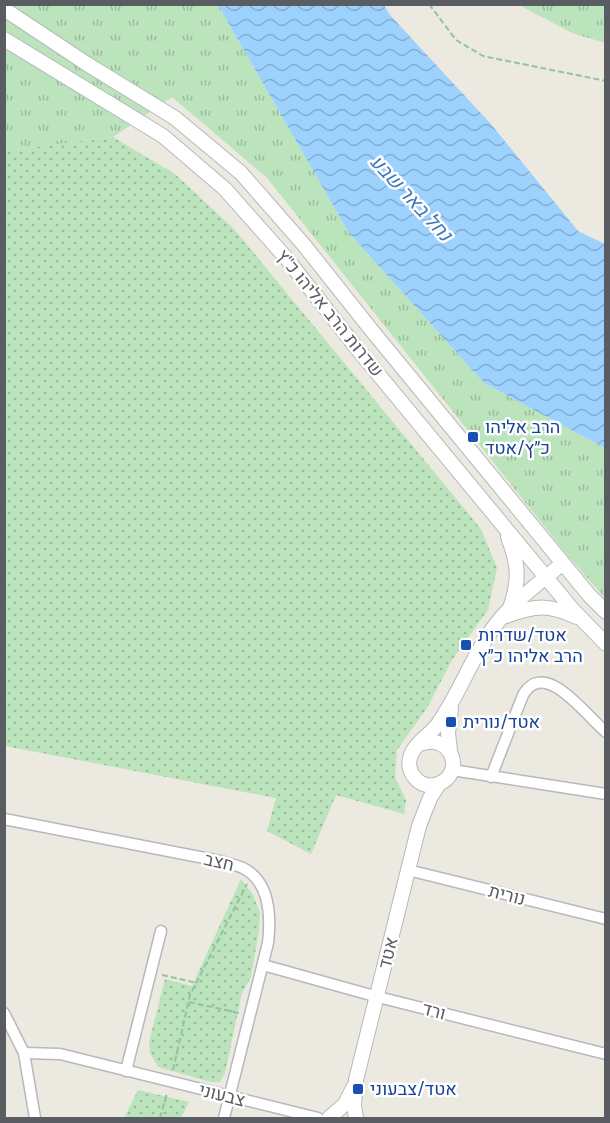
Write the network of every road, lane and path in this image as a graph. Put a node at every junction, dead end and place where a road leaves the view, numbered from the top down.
1 (429, 4) edge
2 (4, 9) edge
3 (4, 39) edge
4 (606, 81) edge
5 (504, 526) junction
6 (563, 563) junction
7 (546, 577) junction
8 (606, 612) edge
9 (506, 613) junction
10 (583, 621) junction
11 (606, 644) edge
12 (451, 703) junction
13 (606, 732) edge
14 (420, 744) junction
15 (450, 751) junction
16 (452, 770) junction
17 (491, 777) junction
18 (414, 778) junction
19 (439, 784) junction
20 (606, 794) edge
21 (4, 819) edge
22 (419, 826) junction
23 (408, 870) junction
24 (253, 874) junction
25 (606, 919) edge
26 (161, 931) dead end
27 (263, 964) junction
28 (150, 973) junction
29 (197, 983) junction
30 (378, 997) junction
31 (189, 1002) junction
32 (4, 1012) edge
33 (250, 1015) junction
34 (24, 1053) junction
35 (606, 1054) edge
36 (126, 1071) junction
37 (356, 1080) junction
38 (170, 1082) junction
39 (229, 1096) junction
40 (332, 1115) edge
41 (35, 1119) edge
42 (160, 1119) edge
43 (224, 1119) edge
44 (318, 1119) edge
45 (356, 1119) edge

1 - 4 path
2 - 6 street, שדרות הרב אליהו כ"ץ
3 - 5 street, שדרות הרב אליהו כ"ץ
5 - 7 street, שדרות הרב אליהו כ"ץ
5 - 9 street
6 - 7 street
6 - 8 street, שדרות הרב אליהו כ"ץ
7 - 9 street
7 - 10 street, שדרות הרב אליהו כ"ץ
9 - 10 street
9 - 12 street
10 - 11 street, שדרות הרב אליהו כ"ץ
12 - 14 street
12 - 15 street
13 - 17 street
14 - 15 street
14 - 18 street
15 - 16 street
16 - 17 street
16 - 19 street
17 - 20 street
18 - 19 street
18 - 22 street, אטד
19 - 22 street, אטד
21 - 24 street, חצב
22 - 23 street, אטד
23 - 25 street, נורית
23 - 30 street, אטד
24 - 27 street, חצב
24 - 29 path
26 - 28 street
27 - 30 street, ורד
27 - 33 street, חצב
28 - 29 path
28 - 36 street
29 - 31 path
30 - 35 street, ורד
30 - 37 street, אטד
31 - 33 path
31 - 38 path
32 - 34 street
33 - 39 street, חצב
34 - 36 street, צבעוני
34 - 41 street
36 - 38 street, צבעוני
37 - 40 street, אטד
37 - 45 street, אטד
38 - 39 street, צבעוני
38 - 42 path
39 - 43 street, חצב
39 - 44 street, צבעוני
40 - 45 street

